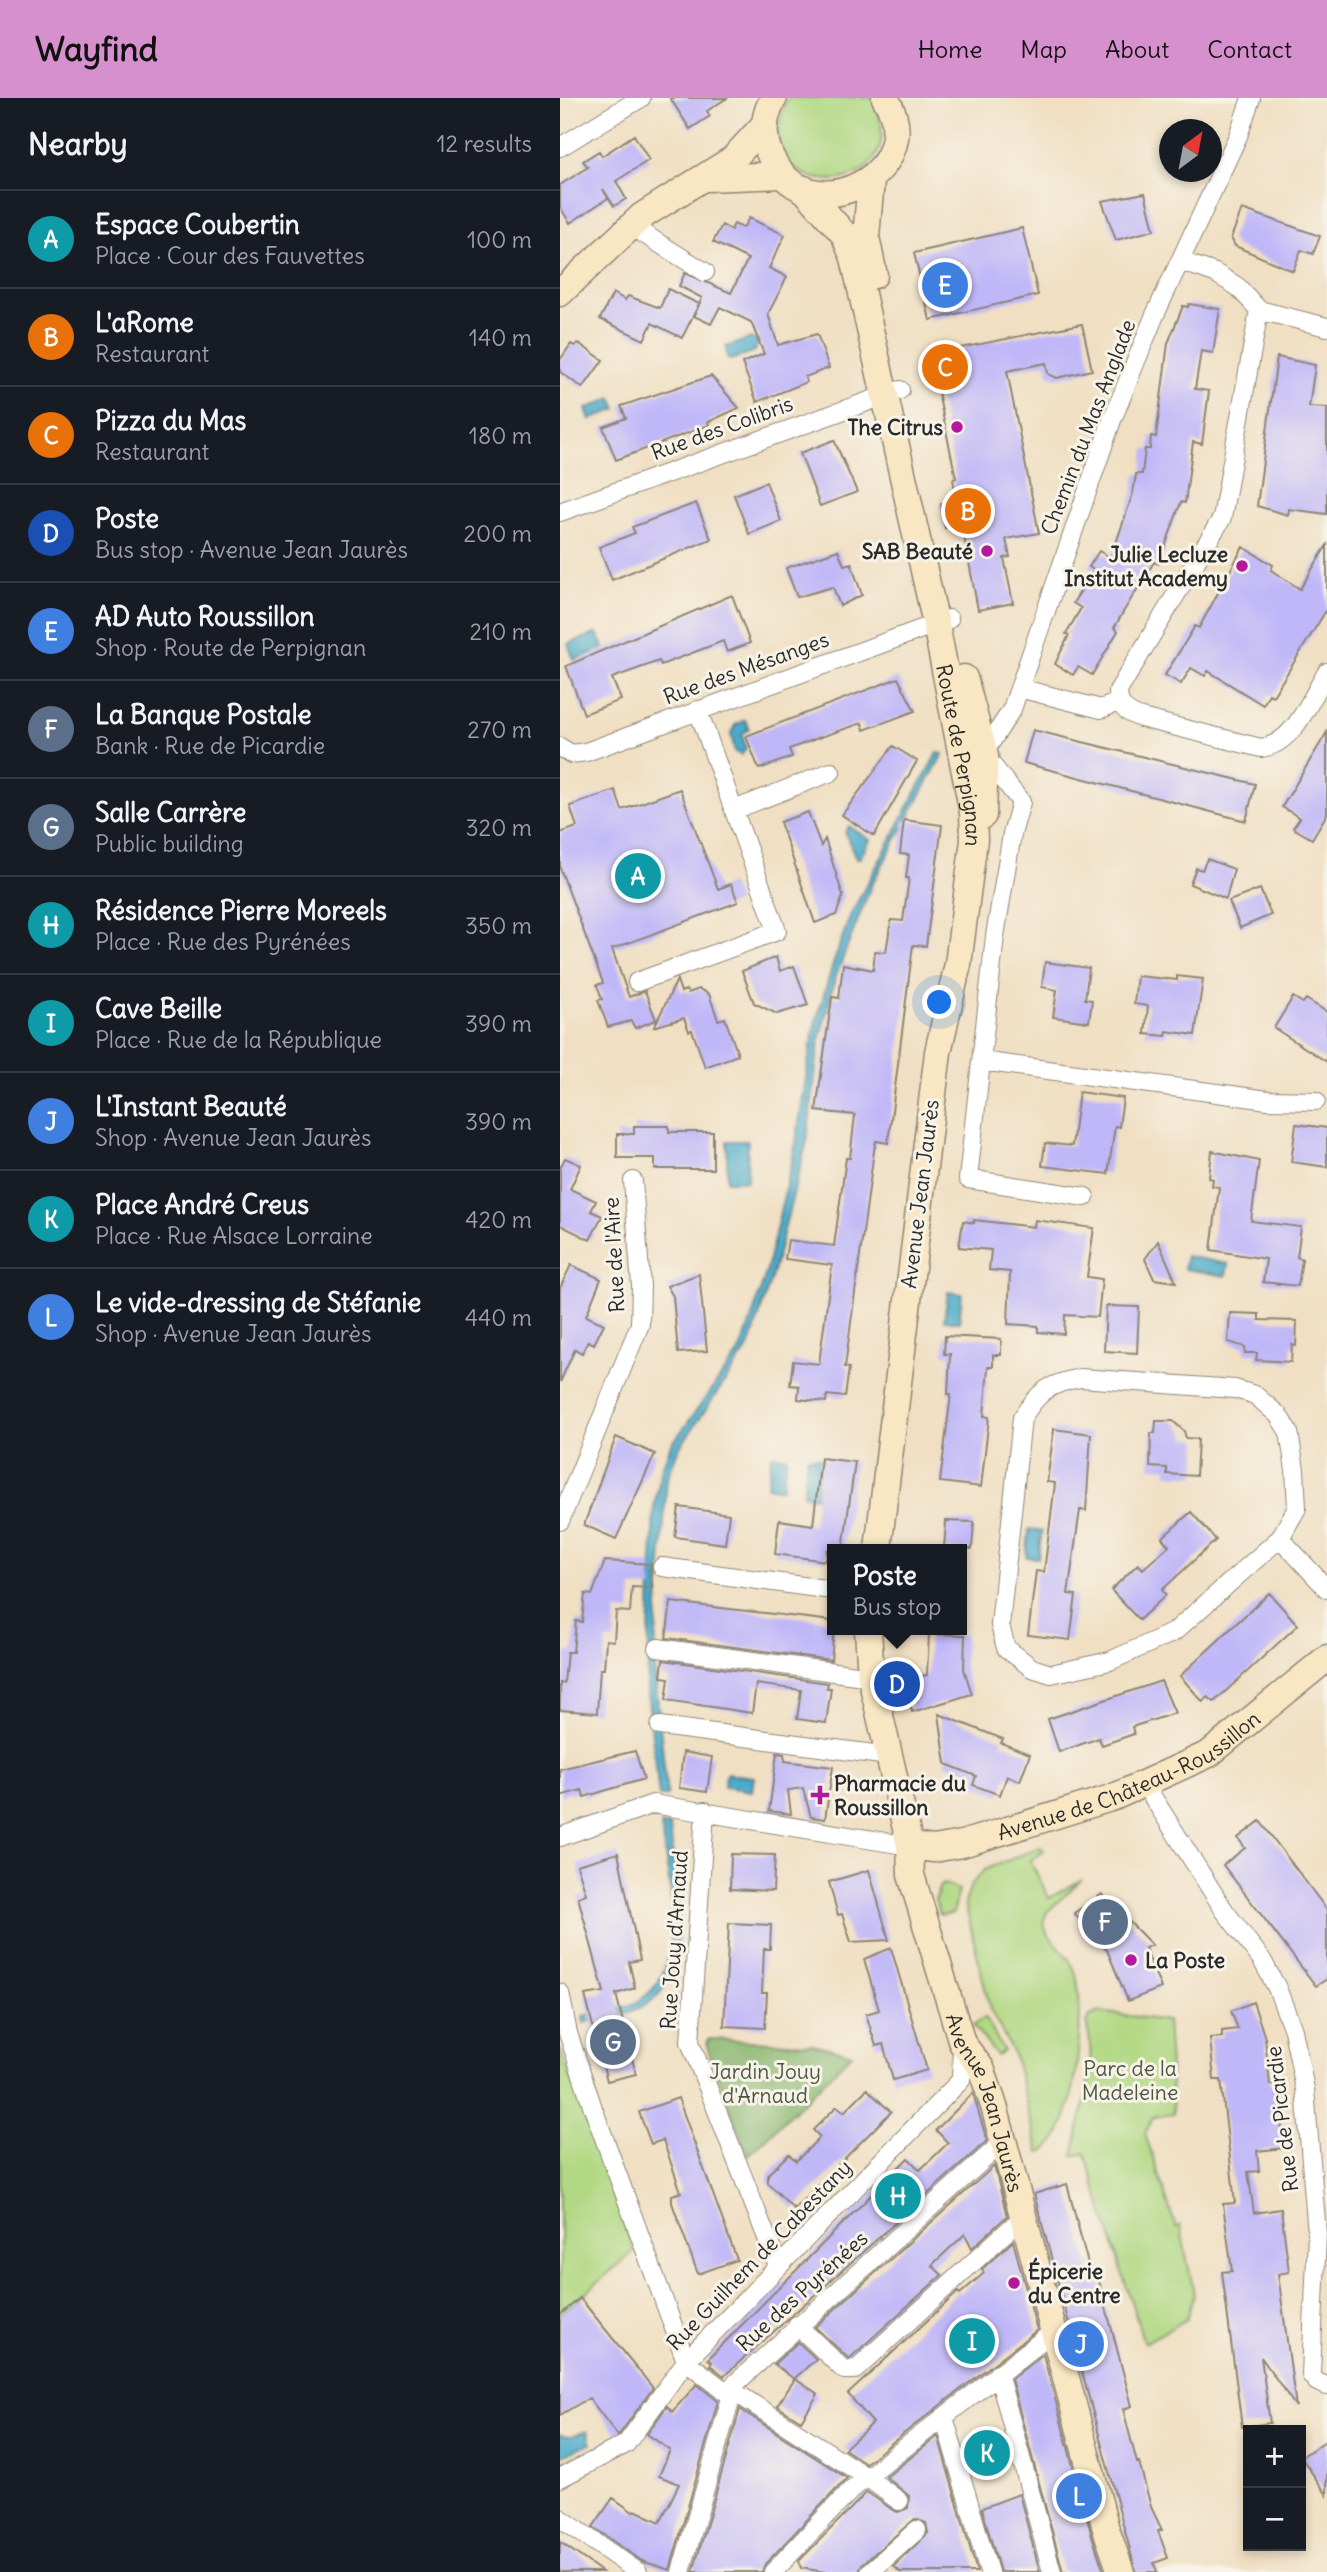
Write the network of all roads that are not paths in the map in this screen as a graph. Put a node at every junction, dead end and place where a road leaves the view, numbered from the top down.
1 (641, 98) edge
2 (774, 98) edge
3 (1251, 98) edge
4 (888, 100) edge
5 (765, 124) junction
6 (560, 147) edge
7 (700, 179) junction
8 (871, 180) junction
9 (793, 182) junction
10 (631, 226) junction
11 (1180, 261) junction
12 (705, 272) dead end
13 (561, 289) edge
14 (1259, 310) junction
15 (1327, 327) edge
16 (892, 392) junction
17 (560, 512) edge
18 (942, 621) junction
19 (1327, 672) edge
20 (1019, 688) junction
21 (1118, 702) junction
22 (698, 710) junction
23 (560, 747) edge
24 (974, 758) junction
25 (831, 772) dead end
26 (734, 810) junction
27 (974, 841) joint
28 (637, 982) dead end
29 (981, 1061) junction
30 (1316, 1101) dead end
31 (633, 1181) dead end
32 (1085, 1196) dead end
33 (560, 1521) edge
34 (1280, 1538) junction
35 (879, 1544) edge
36 (662, 1567) dead end
37 (827, 1589) edge
38 (1327, 1589) edge
39 (869, 1635) edge
40 (658, 1648) dead end
41 (1327, 1658) edge
42 (871, 1677) junction
43 (660, 1726) dead end
44 (889, 1756) junction
45 (1145, 1785) junction
46 (705, 1811) junction
47 (560, 1837) edge
48 (909, 1846) junction
49 (560, 1993) edge
50 (962, 2043) junction
51 (1004, 2141) junction
52 (1024, 2216) junction
53 (1322, 2233) edge
54 (778, 2266) junction
55 (1321, 2313) edge
56 (797, 2325) junction
57 (1055, 2330) junction
58 (686, 2361) junction
59 (998, 2373) junction
60 (1327, 2386) edge
61 (729, 2392) junction
62 (944, 2417) junction
63 (560, 2478) edge
64 (868, 2478) junction
65 (899, 2501) dead end
66 (560, 2518) edge
67 (917, 2530) dead end
68 (630, 2570) edge
69 (681, 2572) edge
70 (773, 2572) edge
71 (870, 2572) edge
72 (989, 2572) edge
73 (1052, 2572) edge
74 (1121, 2572) edge

1 - 6 street
2 - 5 street
3 - 11 street, Chemin du Mas Anglade
4 - 8 street
5 - 7 street
5 - 9 street, Route de Perpignan
7 - 9 street
7 - 10 street
8 - 9 street
8 - 16 street, Route de Perpignan
9 - 16 street, Route de Perpignan
10 - 12 street
10 - 13 street
11 - 14 street
11 - 20 street, Chemin du Mas Anglade
14 - 15 street
14 - 21 street
16 - 17 street, Rue des Colibris
16 - 18 street, Route de Perpignan
18 - 22 street, Rue des Mésanges
18 - 24 street, Route de Perpignan
19 - 21 street
20 - 21 street
20 - 24 street, Chemin du Mas Anglade
22 - 23 street, Rue des Mésanges
22 - 26 street
24 - 27 street, Route de Perpignan
24 - 29 street
25 - 26 street
26 - 28 street
27 - 35 street, Avenue Jean Jaurès
29 - 30 street
29 - 32 street
31 - 33 street, Rue de l'Aire
34 - 34 street
34 - 38 street
36 - 37 street
39 - 42 street, Avenue Jean Jaurès
40 - 42 street
41 - 45 street, Avenue de Château-Roussillon
42 - 44 street, Avenue Jean Jaurès
43 - 44 street
44 - 48 street, Avenue Jean Jaurès
45 - 48 street, Avenue de Château-Roussillon
45 - 53 street, Rue de Picardie
46 - 47 street
46 - 48 street
46 - 54 street, Rue Jouy d'Arnaud
48 - 50 street, Avenue Jean Jaurès
49 - 58 street
50 - 51 street, Avenue Jean Jaurès
50 - 54 street, Rue Guilhem de Cabestany
51 - 52 street, Avenue Jean Jaurès
51 - 56 street, Rue des Pyrénées
52 - 56 street
52 - 57 street, Avenue Jean Jaurès
53 - 55 street, Rue de Picardie
54 - 58 street, Rue Guilhem de Cabestany
55 - 60 street, Rue de Picardie
56 - 61 street, Rue des Pyrénées
57 - 59 street
57 - 74 street, Avenue Jean Jaurès
58 - 61 street
58 - 63 street, Rue Guilhem de Cabestany
59 - 62 street
59 - 73 street
61 - 64 street
61 - 69 street
62 - 64 street
62 - 72 street
64 - 65 street
64 - 70 street
66 - 68 street
67 - 71 street

